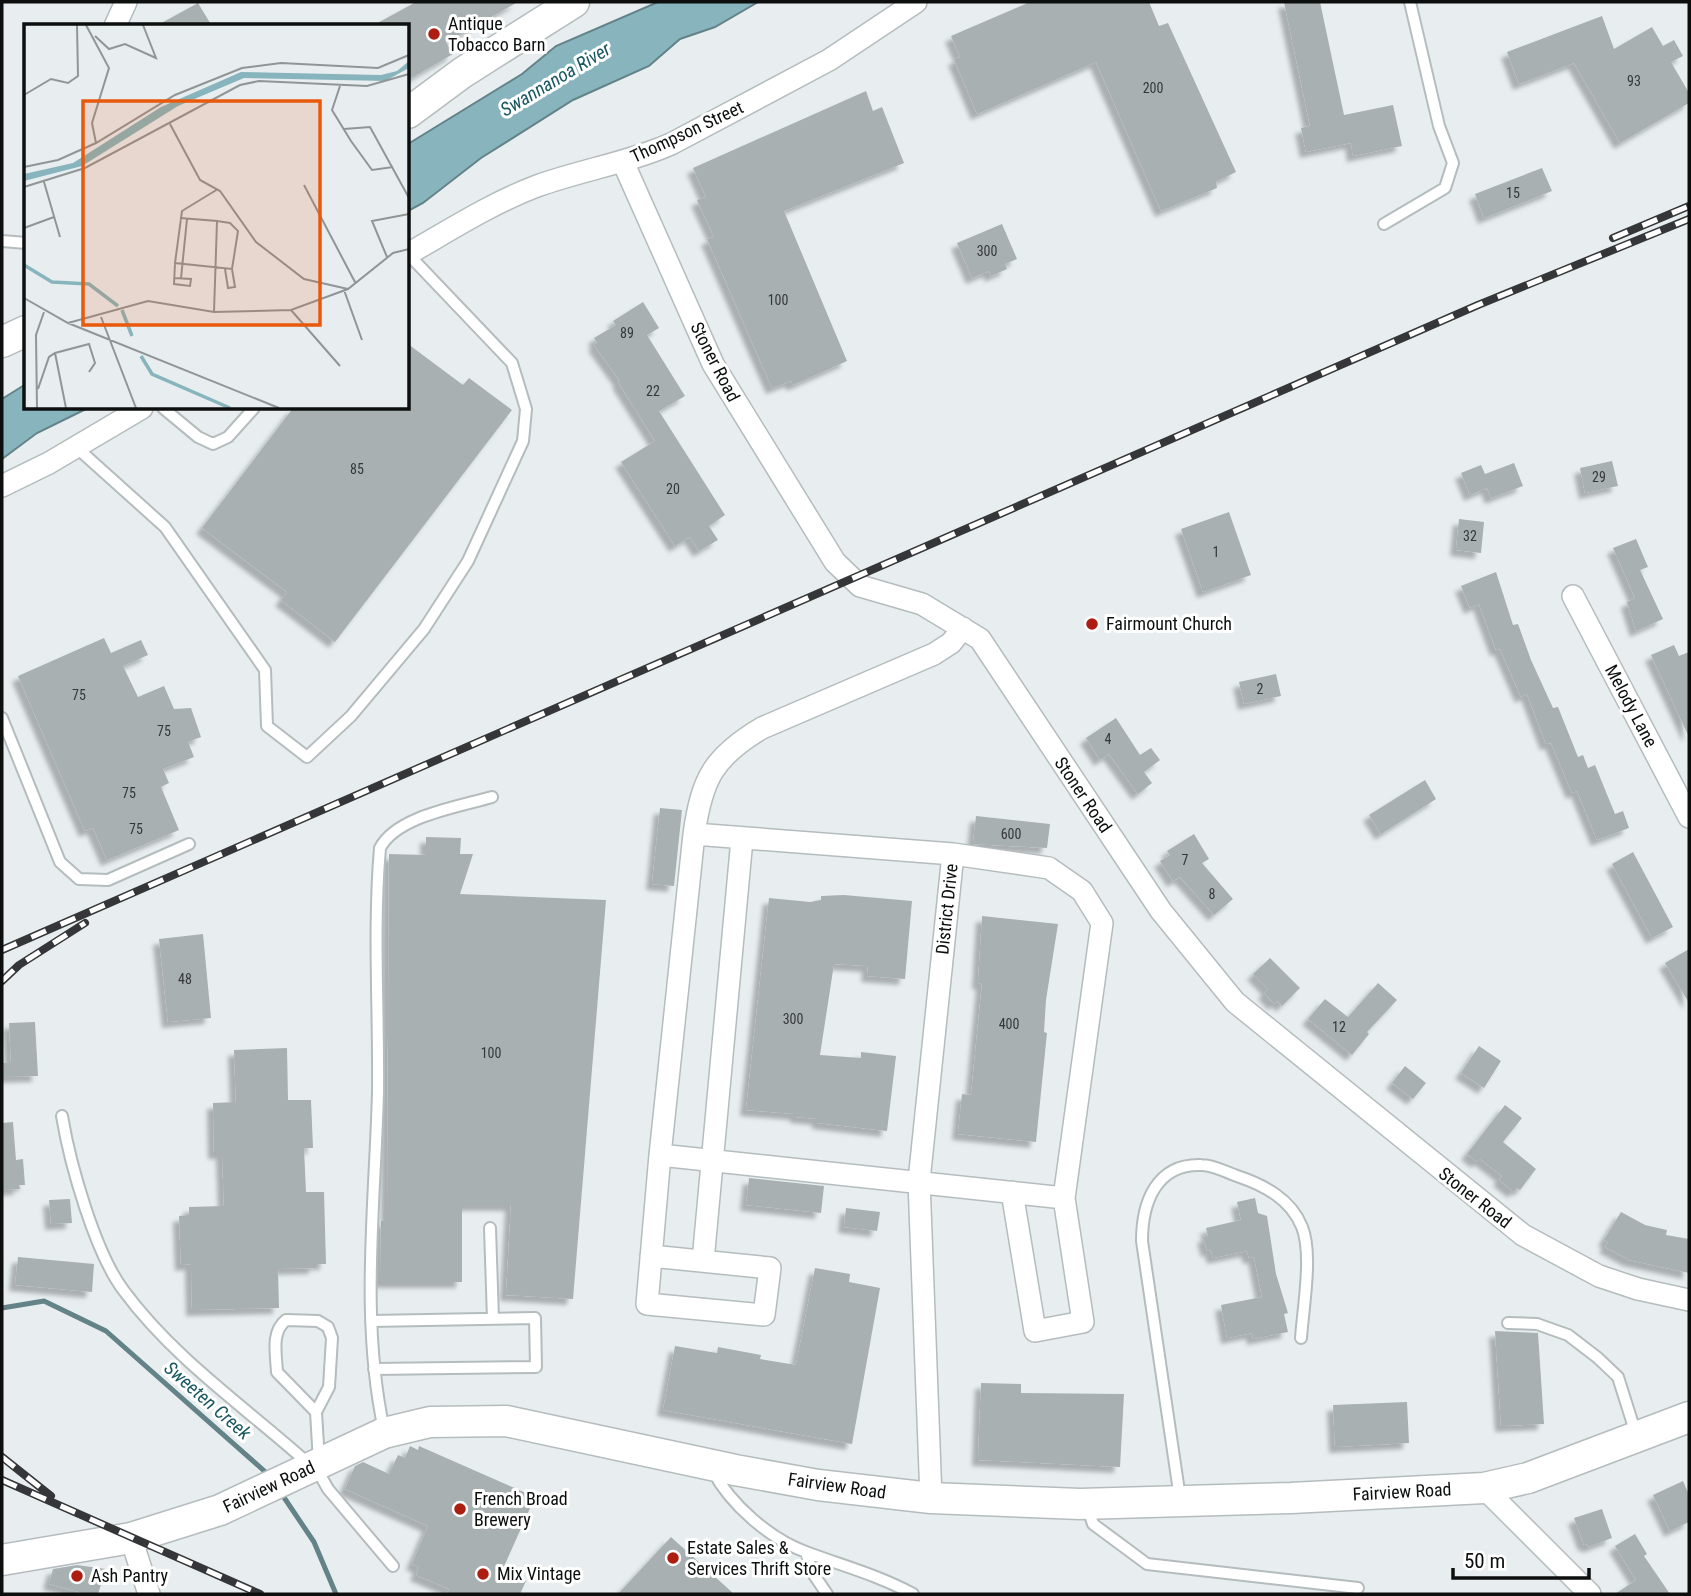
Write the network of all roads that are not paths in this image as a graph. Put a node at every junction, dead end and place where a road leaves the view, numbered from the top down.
1 (126, 2) edge
2 (574, 2) edge
3 (916, 2) edge
4 (1410, 2) edge
5 (116, 24) edge
6 (410, 112) edge
7 (623, 162) junction
8 (1384, 224) dead end
9 (2, 241) edge
10 (24, 243) edge
11 (410, 253) edge
12 (410, 256) edge
13 (24, 332) edge
14 (2, 342) edge
15 (139, 410) edge
16 (165, 410) edge
17 (252, 410) edge
18 (76, 447) junction
19 (2, 486) edge
20 (1573, 596) dead end
21 (963, 628) junction
22 (2, 718) edge
23 (492, 797) dead end
24 (1689, 817) edge
25 (694, 834) junction
26 (742, 839) junction
27 (189, 844) dead end
28 (953, 855) junction
29 (62, 1116) dead end
30 (660, 1155) junction
31 (710, 1160) junction
32 (919, 1181) junction
33 (1012, 1192) junction
34 (1064, 1198) junction
35 (490, 1228) dead end
36 (651, 1256) junction
37 (703, 1261) junction
38 (1689, 1300) edge
39 (493, 1319) junction
40 (371, 1321) junction
41 (1508, 1323) dead end
42 (1301, 1338) dead end
43 (374, 1369) junction
44 (316, 1412) junction
45 (1689, 1417) edge
46 (384, 1433) junction
47 (1636, 1437) junction
48 (710, 1465) junction
49 (310, 1469) junction
50 (1484, 1488) junction
51 (931, 1498) junction
52 (1180, 1501) junction
53 (1086, 1503) junction
54 (131, 1538) junction
55 (806, 1552) junction
56 (2, 1560) edge
57 (393, 1566) dead end
58 (1358, 1588) dead end
59 (149, 1594) edge
60 (827, 1594) edge
61 (913, 1594) edge
62 (1590, 1594) edge

1 - 5 street
2 - 6 main road
3 - 7 street, Thompson Street
4 - 8 lane
7 - 11 street, Thompson Street
7 - 21 street, Stoner Road
9 - 10 lane
12 - 18 lane
13 - 14 main road
15 - 18 street
16 - 17 lane
18 - 19 street
20 - 24 street, Melody Lane
21 - 25 street
21 - 38 street, Stoner Road
22 - 27 lane
23 - 40 lane
25 - 26 street, District Drive
25 - 30 street
26 - 28 street, District Drive
26 - 31 street
28 - 32 street, District Drive
28 - 34 street
29 - 49 lane
30 - 31 street
30 - 36 street
31 - 32 street
31 - 37 street
32 - 33 street
32 - 51 street, District Drive
33 - 34 street
33 - 34 street
35 - 39 lane
36 - 37 street
36 - 37 street
39 - 40 lane
39 - 43 lane
40 - 43 lane
41 - 47 lane
42 - 52 lane
43 - 46 lane
44 - 44 lane
44 - 49 lane
45 - 47 main road, Fairview Road
46 - 48 main road, Fairview Road
46 - 49 main road, Fairview Road
47 - 50 main road, Fairview Road
48 - 51 main road, Fairview Road
48 - 55 lane
49 - 54 main road, Fairview Road
49 - 57 lane
50 - 52 main road, Fairview Road
50 - 62 street
51 - 53 main road, Fairview Road
52 - 53 main road, Fairview Road
53 - 58 lane
54 - 56 main road, Fairview Road
54 - 59 street
55 - 60 lane
55 - 61 lane

